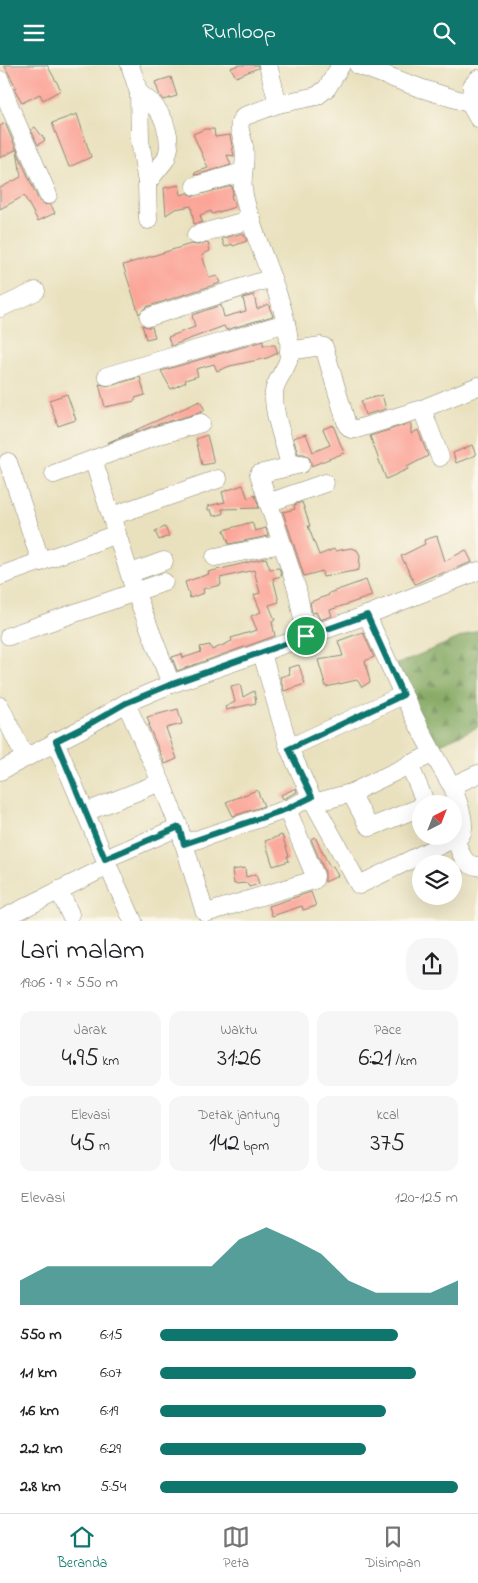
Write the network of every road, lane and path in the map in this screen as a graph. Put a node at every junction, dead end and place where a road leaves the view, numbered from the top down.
1 (130, 65) edge
2 (268, 65) edge
3 (341, 65) edge
4 (358, 65) edge
5 (478, 79) edge
6 (0, 80) edge
7 (139, 93) junction
8 (278, 104) junction
9 (4, 107) edge
10 (474, 111) edge
11 (242, 172) junction
12 (147, 183) junction
13 (195, 186) dead end
14 (48, 195) dead end
15 (252, 219) junction
16 (148, 220) dead end
17 (196, 235) dead end
18 (272, 278) junction
19 (36, 291) dead end
20 (0, 308) edge
21 (149, 317) dead end
22 (286, 323) junction
23 (289, 351) junction
24 (107, 376) dead end
25 (478, 386) edge
26 (422, 409) junction
27 (201, 423) dead end
28 (440, 457) dead end
29 (93, 459) junction
30 (8, 462) dead end
31 (54, 474) dead end
32 (218, 479) dead end
33 (325, 483) dead end
34 (268, 503) junction
35 (112, 516) junction
36 (117, 534) junction
37 (282, 543) junction
38 (215, 557) dead end
39 (164, 561) dead end
40 (41, 562) junction
41 (478, 571) edge
42 (131, 573) junction
43 (0, 576) edge
44 (164, 582) dead end
45 (136, 591) junction
46 (367, 615) junction
47 (9, 636) dead end
48 (306, 636) junction
49 (262, 653) junction
50 (172, 684) junction
51 (403, 695) junction
52 (126, 703) junction
53 (0, 707) edge
54 (56, 741) junction
55 (289, 749) junction
56 (432, 754) junction
57 (24, 757) junction
58 (409, 764) junction
59 (0, 771) edge
60 (478, 774) edge
61 (162, 782) junction
62 (452, 785) junction
63 (351, 793) junction
64 (423, 795) edge
65 (455, 795) edge
66 (313, 800) junction
67 (287, 809) junction
68 (412, 811) edge
69 (86, 813) junction
70 (462, 818) edge
71 (179, 827) junction
72 (462, 833) edge
73 (184, 844) junction
74 (441, 845) edge
75 (458, 845) edge
76 (106, 863) junction
77 (478, 866) edge
78 (59, 890) junction
79 (70, 914) dead end
80 (0, 920) edge
81 (130, 920) edge

1 - 7 street
2 - 8 street
3 - 8 street
4 - 10 street
5 - 10 street
6 - 9 street
7 - 12 street
7 - 12 street
8 - 11 street
9 - 14 street
11 - 13 street
11 - 15 street
12 - 16 street
15 - 17 street
15 - 18 street
18 - 21 street
18 - 22 street
19 - 20 street
22 - 23 street
22 - 24 street
23 - 26 street
23 - 34 street
25 - 26 street
26 - 28 street
27 - 29 street
29 - 31 street
29 - 35 street
30 - 40 street
32 - 35 street
33 - 34 street
34 - 37 street
35 - 36 street
36 - 40 street
36 - 42 street
37 - 38 street
37 - 48 street
39 - 42 street
40 - 43 street
41 - 46 street
42 - 45 street
44 - 45 street
45 - 47 street
45 - 50 street
46 - 48 street
46 - 51 street
48 - 49 street
49 - 50 street
49 - 55 street
50 - 52 street
51 - 55 street
51 - 56 street
52 - 54 street
52 - 61 street
53 - 57 street
54 - 57 street
54 - 69 street
55 - 66 street
56 - 58 street
56 - 62 street
57 - 59 street
58 - 63 street
58 - 64 street
60 - 62 street
61 - 69 street
61 - 71 street
62 - 65 street
63 - 66 street
63 - 68 street
66 - 67 street
66 - 74 street
67 - 73 street
67 - 73 street
69 - 76 street
70 - 72 street
71 - 73 street
71 - 76 street
75 - 77 street
76 - 78 street
76 - 81 street
78 - 79 street
78 - 80 street

